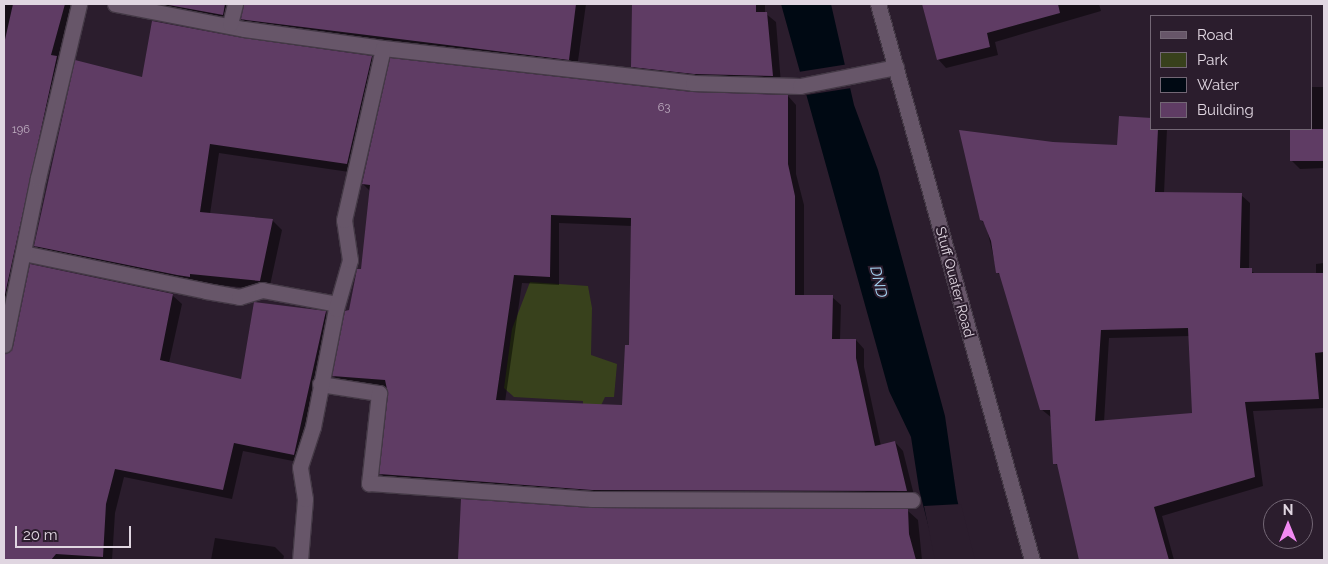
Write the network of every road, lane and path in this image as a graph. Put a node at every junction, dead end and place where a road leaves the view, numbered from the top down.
1 (79, 4) edge
2 (115, 4) edge
3 (235, 4) edge
4 (878, 4) edge
5 (230, 24) junction
6 (383, 48) junction
7 (896, 67) junction
8 (23, 253) junction
9 (337, 304) junction
10 (4, 345) edge
11 (320, 384) junction
12 (912, 500) dead end
13 (300, 560) edge
14 (1032, 560) edge

1 - 8 street
2 - 5 street
3 - 5 street
4 - 7 street, Stuff Quater Road
5 - 6 street
6 - 7 street
6 - 9 street
7 - 14 street, Stuff Quater Road
8 - 9 street
8 - 10 street
9 - 11 street
11 - 12 street
11 - 13 street

